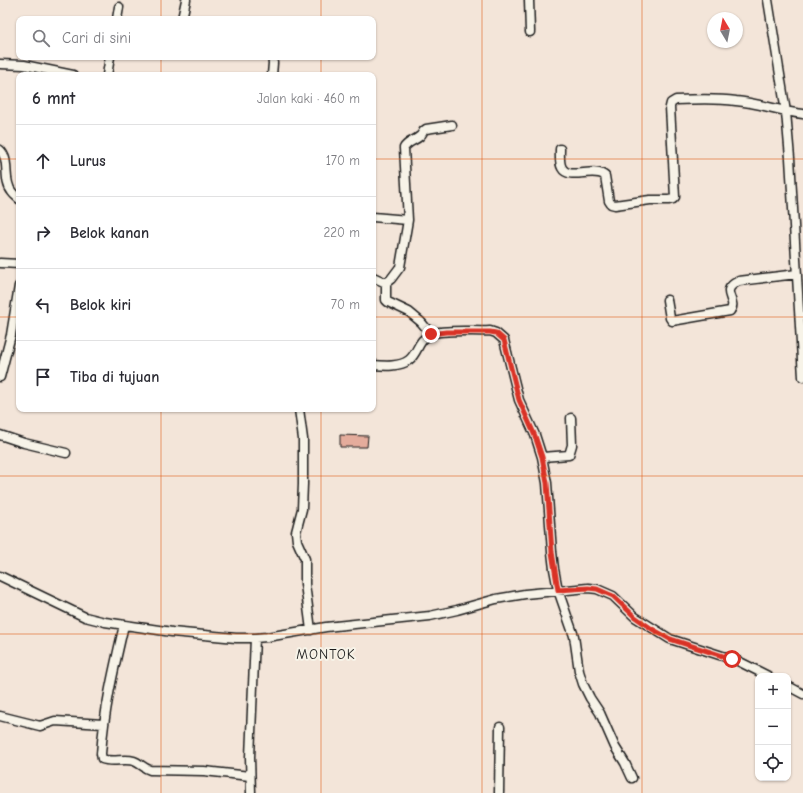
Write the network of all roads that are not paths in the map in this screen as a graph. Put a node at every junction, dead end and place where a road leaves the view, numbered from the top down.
1 (186, 0) edge
2 (529, 0) edge
3 (768, 0) edge
4 (119, 7) dead end
5 (118, 16) edge
6 (183, 16) edge
7 (530, 32) dead end
8 (110, 60) edge
9 (273, 60) edge
10 (0, 64) edge
11 (58, 72) edge
12 (108, 72) edge
13 (272, 72) edge
14 (786, 112) junction
15 (803, 114) edge
16 (452, 125) dead end
17 (560, 149) dead end
18 (0, 150) edge
19 (16, 195) edge
20 (376, 217) edge
21 (408, 220) junction
22 (0, 262) edge
23 (16, 264) edge
24 (797, 274) junction
25 (376, 278) edge
26 (386, 283) junction
27 (667, 300) dead end
28 (16, 312) edge
29 (431, 334) junction
30 (376, 365) edge
31 (0, 377) edge
32 (803, 377) edge
33 (299, 412) edge
34 (571, 418) dead end
35 (0, 435) edge
36 (66, 453) dead end
37 (542, 457) junction
38 (0, 576) edge
39 (558, 590) junction
40 (124, 625) junction
41 (311, 630) junction
42 (255, 638) junction
43 (762, 673) edge
44 (791, 688) edge
45 (803, 694) edge
46 (0, 716) edge
47 (103, 724) junction
48 (500, 727) dead end
49 (250, 776) junction
50 (632, 778) dead end
51 (251, 793) edge
52 (498, 793) edge

1 - 6 street
2 - 7 street
3 - 14 street
4 - 5 street
8 - 12 street
9 - 13 street
10 - 11 street
14 - 15 street
14 - 17 street
14 - 24 street
16 - 21 street
18 - 19 street
20 - 21 street
21 - 26 street
22 - 23 street
24 - 27 street
24 - 32 street
25 - 26 street
26 - 29 street
28 - 31 street
29 - 30 street
29 - 37 street
33 - 41 street
34 - 37 street
35 - 36 street
37 - 39 street
38 - 40 street
39 - 41 street
39 - 43 street
39 - 50 street
40 - 42 street
40 - 47 street
41 - 42 street
42 - 49 street
44 - 45 street
46 - 47 street
47 - 49 street
48 - 52 street
49 - 51 street

